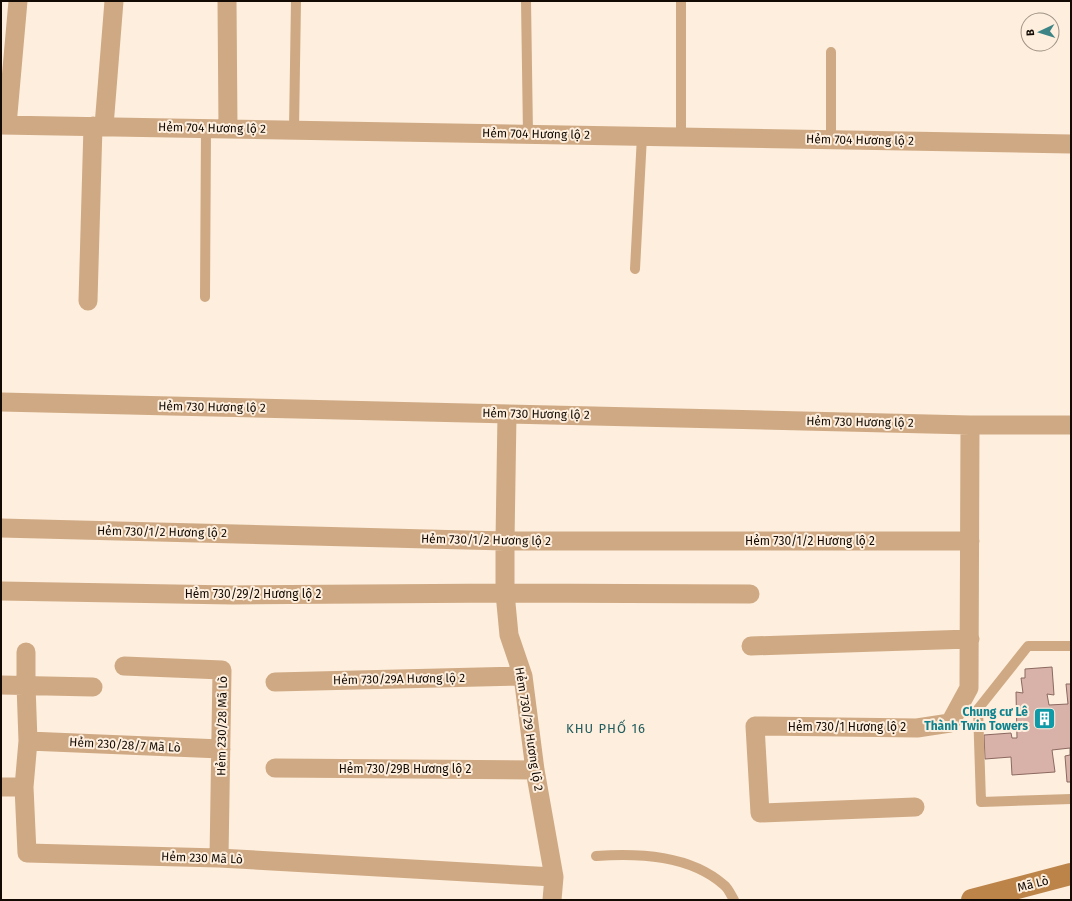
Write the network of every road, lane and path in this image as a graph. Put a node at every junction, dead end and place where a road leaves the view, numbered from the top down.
1 (18, 1) edge
2 (114, 1) edge
3 (227, 1) edge
4 (296, 1) edge
5 (526, 1) edge
6 (681, 1) edge
7 (831, 52) dead end
8 (4, 125) edge
9 (99, 126) junction
10 (206, 128) junction
11 (228, 128) junction
12 (294, 129) junction
13 (528, 134) junction
14 (642, 136) junction
15 (681, 137) junction
16 (831, 140) junction
17 (1071, 144) edge
18 (635, 269) dead end
19 (205, 298) dead end
20 (88, 301) dead end
21 (1, 402) edge
22 (507, 414) junction
23 (970, 425) junction
24 (1071, 425) edge
25 (1, 528) edge
26 (505, 541) junction
27 (970, 541) junction
28 (1, 591) edge
29 (505, 593) junction
30 (750, 594) dead end
31 (970, 639) junction
32 (751, 646) dead end
33 (1071, 646) edge
34 (26, 652) dead end
35 (124, 666) dead end
36 (523, 676) junction
37 (275, 682) dead end
38 (1, 685) edge
39 (26, 685) junction
40 (93, 687) dead end
41 (28, 741) junction
42 (221, 749) junction
43 (275, 768) dead end
44 (535, 770) junction
45 (1, 787) edge
46 (24, 787) junction
47 (1071, 799) edge
48 (915, 806) dead end
49 (596, 856) dead end
50 (219, 858) junction
51 (1071, 874) edge
52 (554, 877) junction
53 (552, 900) edge
54 (734, 900) edge
55 (972, 900) edge

1 - 8 street
2 - 9 street
3 - 11 street
4 - 12 lane
5 - 13 lane
6 - 15 lane
7 - 16 lane
8 - 9 street, Hẻm 704 Hương lộ 2
9 - 10 street, Hẻm 704 Hương lộ 2
9 - 20 street
10 - 11 street, Hẻm 704 Hương lộ 2
10 - 19 lane
11 - 12 street, Hẻm 704 Hương lộ 2
12 - 13 street, Hẻm 704 Hương lộ 2
13 - 14 street, Hẻm 704 Hương lộ 2
14 - 15 street, Hẻm 704 Hương lộ 2
14 - 18 lane
15 - 16 street, Hẻm 704 Hương lộ 2
16 - 17 street, Hẻm 704 Hương lộ 2
21 - 22 street, Hẻm 730 Hương lộ 2
22 - 23 street, Hẻm 730 Hương lộ 2
22 - 26 street, Hẻm 730/29 Hương lộ 2
23 - 24 street, Hẻm 730 Hương lộ 2
23 - 27 street, Hẻm 730/1 Hương lộ 2
25 - 26 street, Hẻm 730/1/2 Hương lộ 2
26 - 27 street, Hẻm 730/1/2 Hương lộ 2
26 - 29 street, Hẻm 730/29 Hương lộ 2
27 - 31 street, Hẻm 730/1 Hương lộ 2
28 - 29 street, Hẻm 730/29/2 Hương lộ 2
29 - 30 street, Hẻm 730/29/2 Hương lộ 2
29 - 36 street, Hẻm 730/29 Hương lộ 2
31 - 32 street
31 - 48 street, Hẻm 730/1 Hương lộ 2
33 - 47 lane
34 - 39 street, Hẻm 230 Mã Lò
35 - 42 street, Hẻm 230/28 Mã Lò
36 - 37 street, Hẻm 730/29A Hương lộ 2
36 - 44 street, Hẻm 730/29 Hương lộ 2
38 - 39 street
39 - 40 street
39 - 41 street, Hẻm 230 Mã Lò
41 - 42 street, Hẻm 230/28/7 Mã Lò
41 - 46 street, Hẻm 230 Mã Lò
42 - 50 street, Hẻm 230/28 Mã Lò
43 - 44 street, Hẻm 730/29B Hương lộ 2
44 - 52 street, Hẻm 730/29 Hương lộ 2
45 - 46 street
46 - 50 street, Hẻm 230 Mã Lò
49 - 54 lane
50 - 52 street, Hẻm 230 Mã Lò
51 - 55 main road, Mã Lò
52 - 53 street

